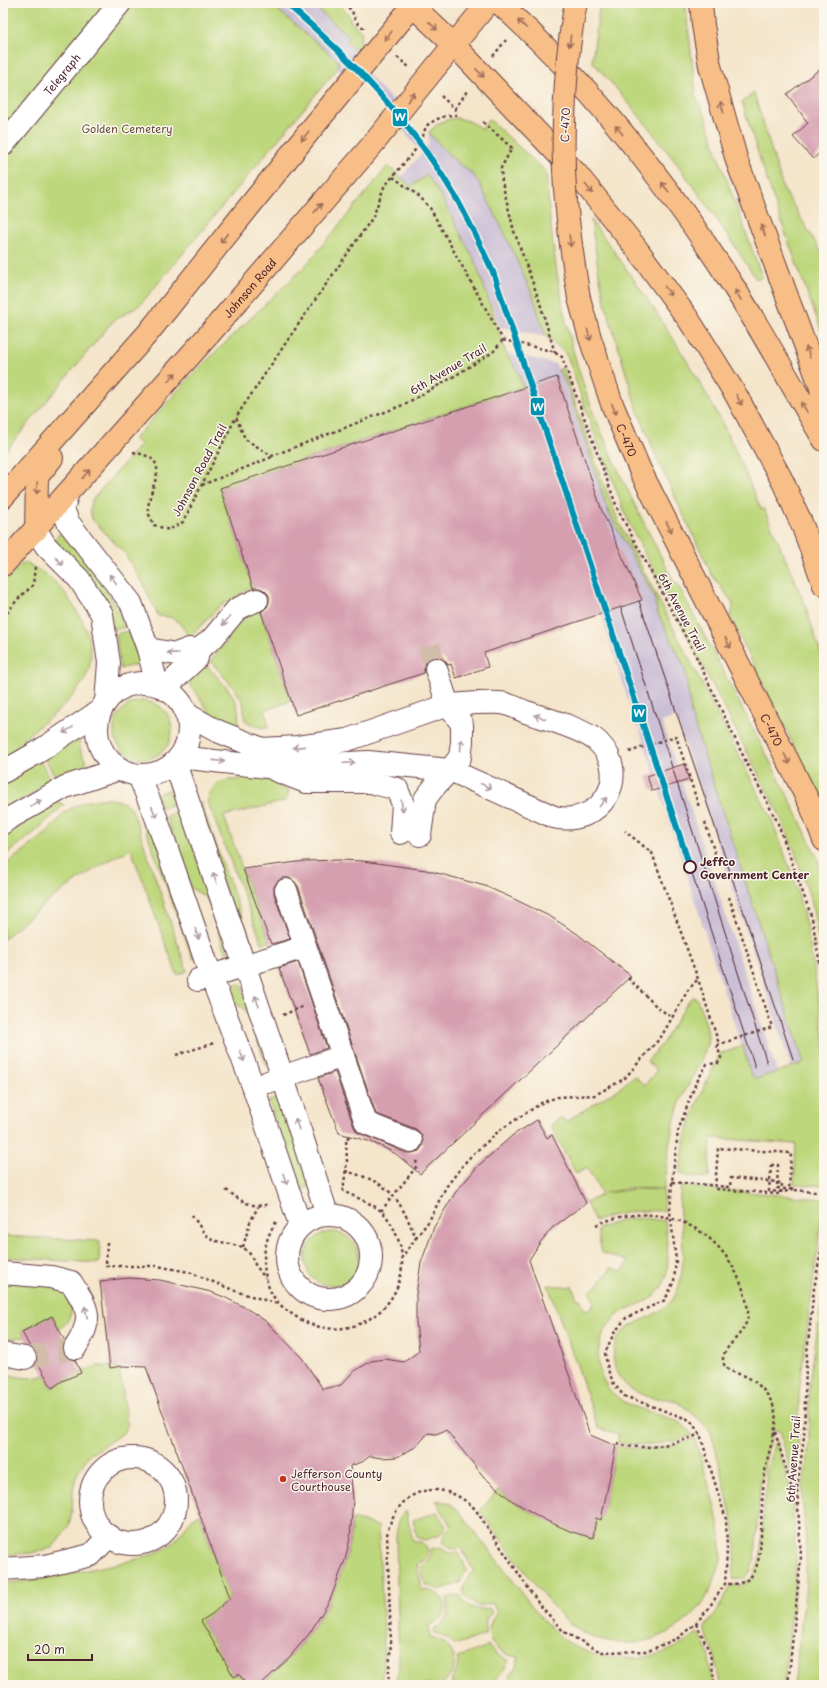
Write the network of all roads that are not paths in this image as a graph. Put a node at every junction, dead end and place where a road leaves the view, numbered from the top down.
1 (120, 3) edge
2 (488, 3) edge
3 (499, 3) edge
4 (576, 3) edge
5 (701, 3) edge
6 (413, 4) edge
7 (454, 45) junction
8 (3, 145) edge
9 (148, 333) junction
10 (824, 431) edge
11 (824, 440) edge
12 (67, 495) junction
13 (3, 497) edge
14 (36, 530) junction
15 (3, 565) edge
16 (824, 584) edge
17 (257, 600) dead end
18 (148, 649) junction
19 (198, 650) junction
20 (436, 669) tunnel mouth
21 (161, 687) junction
22 (448, 705) junction
23 (104, 706) junction
24 (186, 714) junction
25 (178, 760) junction
26 (267, 767) junction
27 (450, 770) junction
28 (3, 772) edge
29 (129, 772) junction
30 (3, 823) edge
31 (824, 840) edge
32 (286, 890) dead end
33 (305, 946) junction
34 (245, 966) junction
35 (204, 978) junction
36 (343, 1056) junction
37 (283, 1078) junction
38 (253, 1086) junction
39 (411, 1141) road end
40 (327, 1214) junction
41 (300, 1225) junction
42 (3, 1273) edge
43 (75, 1348) dead end
44 (3, 1354) edge
45 (25, 1358) tunnel mouth
46 (109, 1536) dead end
47 (3, 1569) edge

1 - 8 street, Telegraph
2 - 7 main road, Johnson Road
11 -> 3 main road
4 -> 31 main road, C-470, bridge
10 -> 5 main road
6 -> 7 main road
6 -> 9 main road
12 -> 7 main road, Johnson Road
7 -> 16 main road
9 - 13 main road
9 -> 14 main road
12 - 14 main road, Johnson Road
18 -> 12 street
14 - 15 main road, Johnson Road
14 -> 23 street
17 -> 19 street
19 -> 18 street
18 - 21 street
19 - 21 street
20 - 22 street
21 - 23 street
21 - 24 street
22 -> 24 street
27 -> 22 street
27 -> 22 street
23 -> 28 street
23 - 29 street
24 - 25 street
25 -> 26 street
25 - 29 street
34 -> 25 street
26 -> 27 street
26 -> 27 street
30 -> 29 street
29 -> 35 street
32 - 33 street
33 - 34 street
33 - 36 street
34 - 35 street
37 -> 34 street
35 -> 38 street
36 - 37 street
36 - 39 street
37 - 38 street
40 -> 37 street
38 -> 41 street
40 - 41 street
40 - 41 street
43 -> 42 street
44 - 45 street
46 - 47 street

